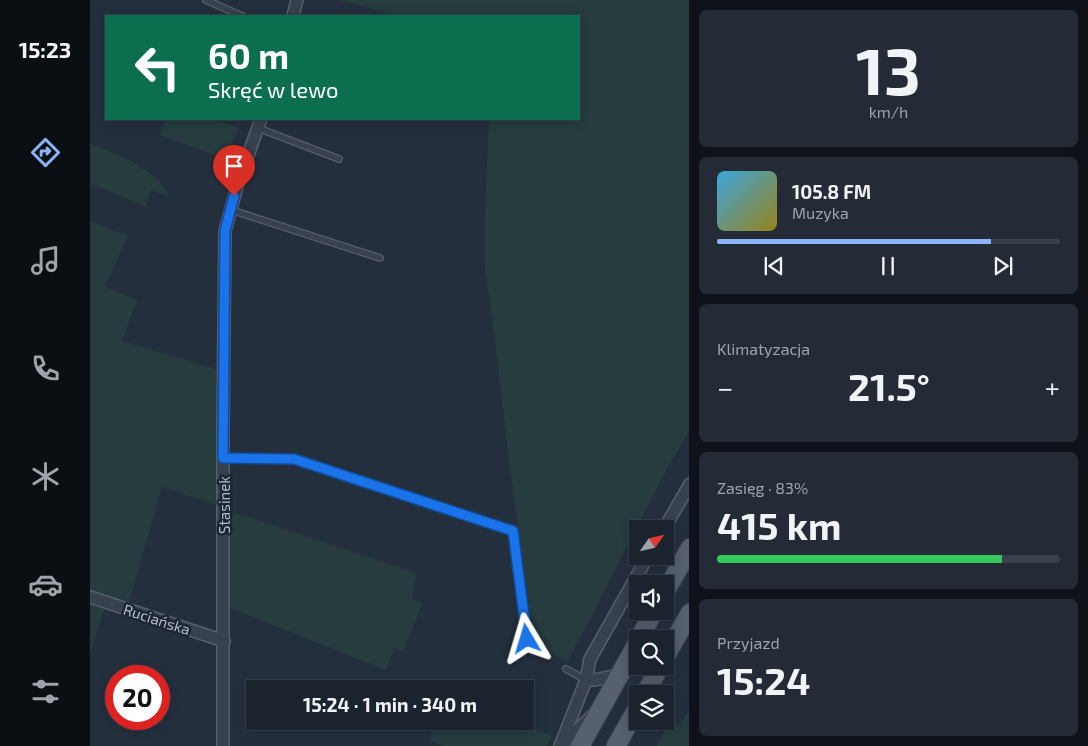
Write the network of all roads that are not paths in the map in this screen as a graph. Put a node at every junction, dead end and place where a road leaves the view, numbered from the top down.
1 (206, 0) edge
2 (297, 0) edge
3 (240, 15) edge
4 (293, 15) edge
5 (259, 124) edge
6 (339, 159) dead end
7 (231, 210) junction
8 (380, 258) dead end
9 (223, 458) junction
10 (689, 484) edge
11 (669, 520) edge
12 (689, 548) edge
13 (643, 565) edge
14 (674, 576) edge
15 (90, 597) edge
16 (689, 613) edge
17 (527, 639) dead end
18 (674, 640) edge
19 (224, 641) junction
20 (629, 657) edge
21 (566, 669) dead end
22 (619, 675) junction
23 (586, 680) junction
24 (603, 704) junction
25 (629, 724) edge
26 (223, 746) edge
27 (561, 746) edge
28 (580, 746) edge
29 (616, 746) edge

1 - 3 lane
2 - 4 street
5 - 6 lane
5 - 7 street, Stasinek
7 - 8 lane
7 - 9 street, Stasinek
9 - 17 lane
9 - 19 street, Stasinek
10 - 11 street
12 - 14 main road
13 - 23 street
15 - 19 street, Ruciańska
16 - 18 main road
19 - 26 street, Stasinek
20 - 22 main road
21 - 23 lane
22 - 23 street
22 - 24 main road
23 - 27 street
24 - 27 street
24 - 28 main road
25 - 29 main road

